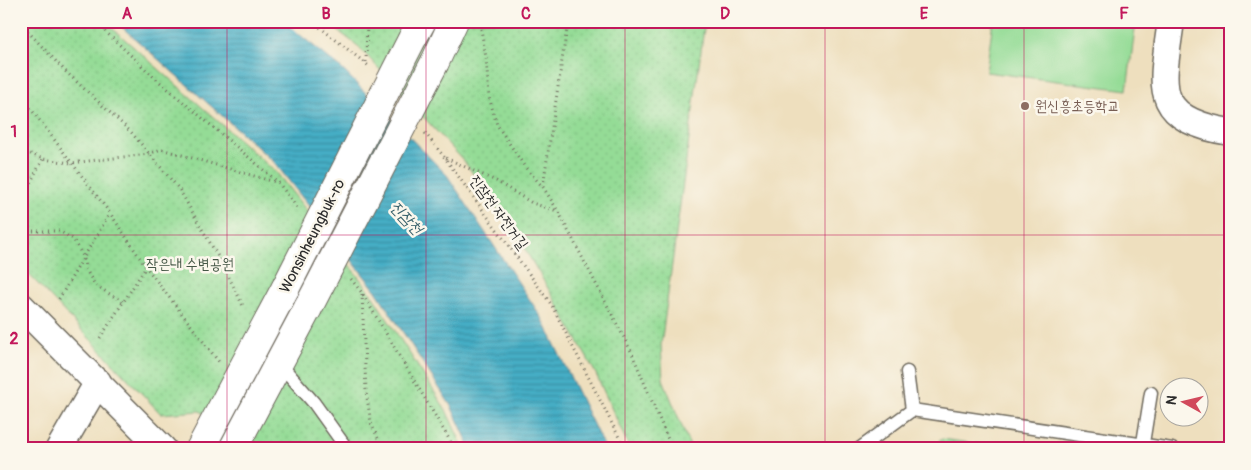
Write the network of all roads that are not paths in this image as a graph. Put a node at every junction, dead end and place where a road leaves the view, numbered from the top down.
1 (454, 21) edge
2 (1171, 21) edge
3 (417, 30) edge
4 (1230, 132) edge
5 (21, 306) edge
6 (278, 363) junction
7 (907, 372) dead end
8 (98, 382) junction
9 (1151, 393) dead end
10 (912, 410) junction
11 (1142, 446) edge
12 (59, 449) edge
13 (163, 449) edge
14 (200, 449) edge
15 (233, 449) edge
16 (347, 449) edge
17 (859, 449) edge
18 (1172, 449) edge

1 - 6 street, Wonsinheungbuk-ro, bridge
2 - 4 street
3 - 14 street, Wonsinheungbuk-ro, bridge
5 - 8 street
6 - 15 street, Wonsinheungbuk-ro
6 - 16 lane
7 - 10 lane
8 - 12 street
8 - 13 street
9 - 11 lane
10 - 11 lane
10 - 17 lane
11 - 18 lane

